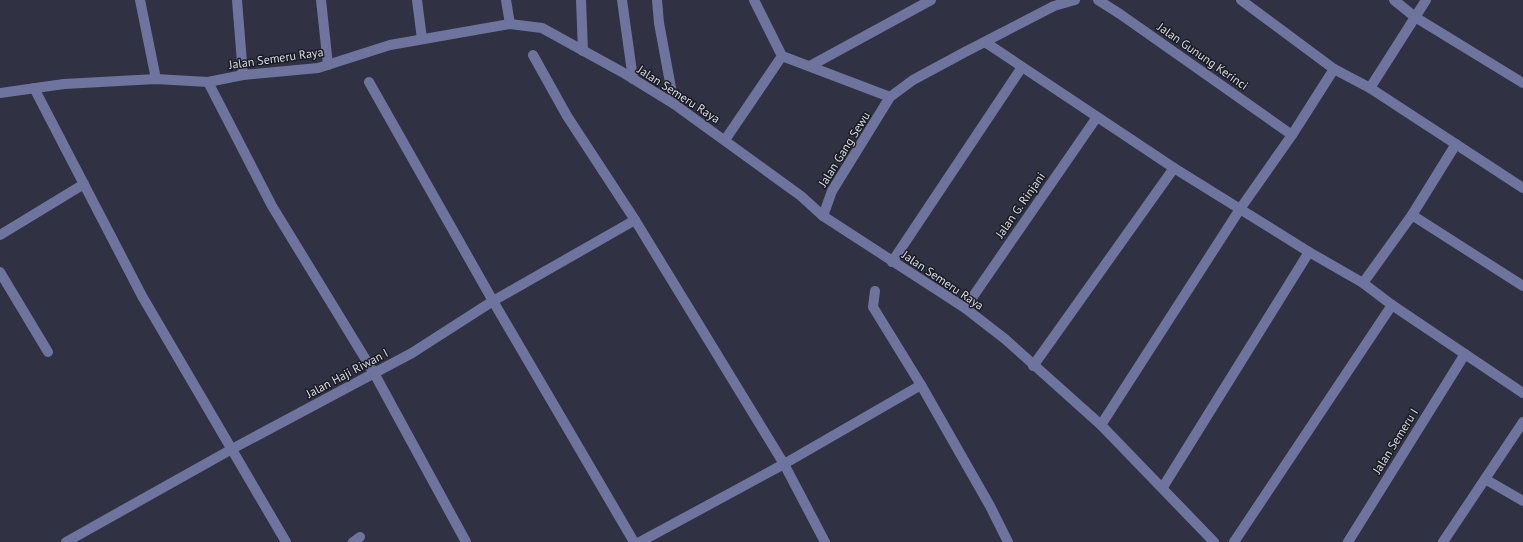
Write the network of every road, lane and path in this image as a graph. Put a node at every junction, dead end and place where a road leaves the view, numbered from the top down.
1 (140, 0) edge
2 (236, 0) edge
3 (321, 0) edge
4 (417, 0) edge
5 (506, 0) edge
6 (581, 0) edge
7 (622, 0) edge
8 (657, 0) edge
9 (754, 0) edge
10 (931, 0) edge
11 (1075, 0) edge
12 (1098, 0) edge
13 (1241, 0) edge
14 (1394, 0) edge
15 (1426, 0) edge
16 (1053, 3) edge
17 (1415, 17) junction
18 (510, 24) junction
19 (422, 39) junction
20 (985, 42) junction
21 (583, 51) junction
22 (532, 55) dead end
23 (782, 56) junction
24 (328, 65) junction
25 (810, 66) junction
26 (1022, 67) junction
27 (1334, 69) junction
28 (243, 75) junction
29 (156, 79) junction
30 (633, 79) junction
31 (208, 82) junction
32 (369, 82) dead end
33 (1523, 83) edge
34 (34, 88) junction
35 (1370, 88) junction
36 (0, 93) edge
37 (890, 96) junction
38 (674, 104) junction
39 (1098, 117) junction
40 (1292, 135) junction
41 (725, 140) junction
42 (1456, 144) junction
43 (1174, 168) junction
44 (84, 184) junction
45 (1523, 188) edge
46 (1240, 209) junction
47 (1412, 215) junction
48 (823, 216) junction
49 (635, 220) junction
50 (0, 235) edge
51 (1308, 252) junction
52 (892, 262) junction
53 (0, 272) edge
54 (1363, 283) junction
55 (1523, 286) edge
56 (875, 291) dead end
57 (493, 301) junction
58 (1392, 305) junction
59 (965, 308) junction
60 (48, 352) dead end
61 (1465, 354) junction
62 (1033, 366) junction
63 (374, 373) junction
64 (921, 385) junction
65 (1523, 393) edge
66 (1523, 422) edge
67 (1101, 425) junction
68 (232, 449) junction
69 (784, 464) junction
70 (1485, 478) junction
71 (1163, 487) junction
72 (1523, 501) edge
73 (66, 542) edge
74 (286, 542) edge
75 (466, 542) edge
76 (634, 542) edge
77 (640, 542) edge
78 (825, 542) edge
79 (1008, 542) edge
80 (1214, 542) edge
81 (1234, 542) edge
82 (1348, 542) edge
83 (1444, 542) edge

1 - 29 street
2 - 28 street
3 - 24 street
4 - 19 street
5 - 18 street
6 - 21 street
7 - 30 street
8 - 38 street
9 - 23 street
10 - 25 street
11 - 16 street
12 - 40 street, Jalan Gunung Kerinci
13 - 27 street
14 - 17 street
15 - 17 street
16 - 20 street
17 - 33 street
17 - 35 street
18 - 19 street, Jalan Semeru Raya
18 - 21 street, Jalan Semeru Raya
19 - 24 street, Jalan Semeru Raya
20 - 26 street
20 - 37 street
21 - 30 street, Jalan Semeru Raya
22 - 49 street
23 - 25 street
23 - 41 street
24 - 28 street, Jalan Semeru Raya
25 - 37 street
26 - 39 street
26 - 52 street
27 - 35 street
27 - 40 street
28 - 31 street, Jalan Semeru Raya
29 - 31 street, Jalan Semeru Raya
29 - 34 street, Jalan Semeru Raya
30 - 38 street, Jalan Semeru Raya
31 - 63 street
32 - 57 street
34 - 36 street, Jalan Semeru Raya
34 - 44 street
35 - 42 street
37 - 48 street, Jalan Gang Sewu
38 - 41 street, Jalan Semeru Raya
39 - 43 street
39 - 59 street, Jalan G. Rinjani
40 - 46 street
41 - 48 street, Jalan Semeru Raya
42 - 45 street
42 - 47 street
43 - 46 street
43 - 62 street
44 - 50 street
44 - 68 street
46 - 51 street
46 - 67 street
47 - 54 street
47 - 55 street
48 - 52 street, Jalan Semeru Raya
49 - 57 street, Jalan Haji Riwan I
49 - 69 street
51 - 54 street
51 - 71 street
52 - 59 street, Jalan Semeru Raya
53 - 60 street
54 - 58 street
56 - 64 street
57 - 63 street, Jalan Haji Riwan I
57 - 76 street
58 - 61 street
58 - 81 street
59 - 62 street, Jalan Semeru Raya
61 - 65 street
61 - 82 street, Jalan Semeru I
62 - 67 street, Jalan Semeru Raya
63 - 68 street, Jalan Haji Riwan I
63 - 75 street
64 - 69 street
64 - 79 street
66 - 70 street
67 - 71 street, Jalan Semeru Raya
68 - 73 street, Jalan Haji Riwan I
68 - 74 street
69 - 77 street
69 - 78 street
70 - 72 street
70 - 83 street
71 - 80 street, Jalan Semeru Raya

